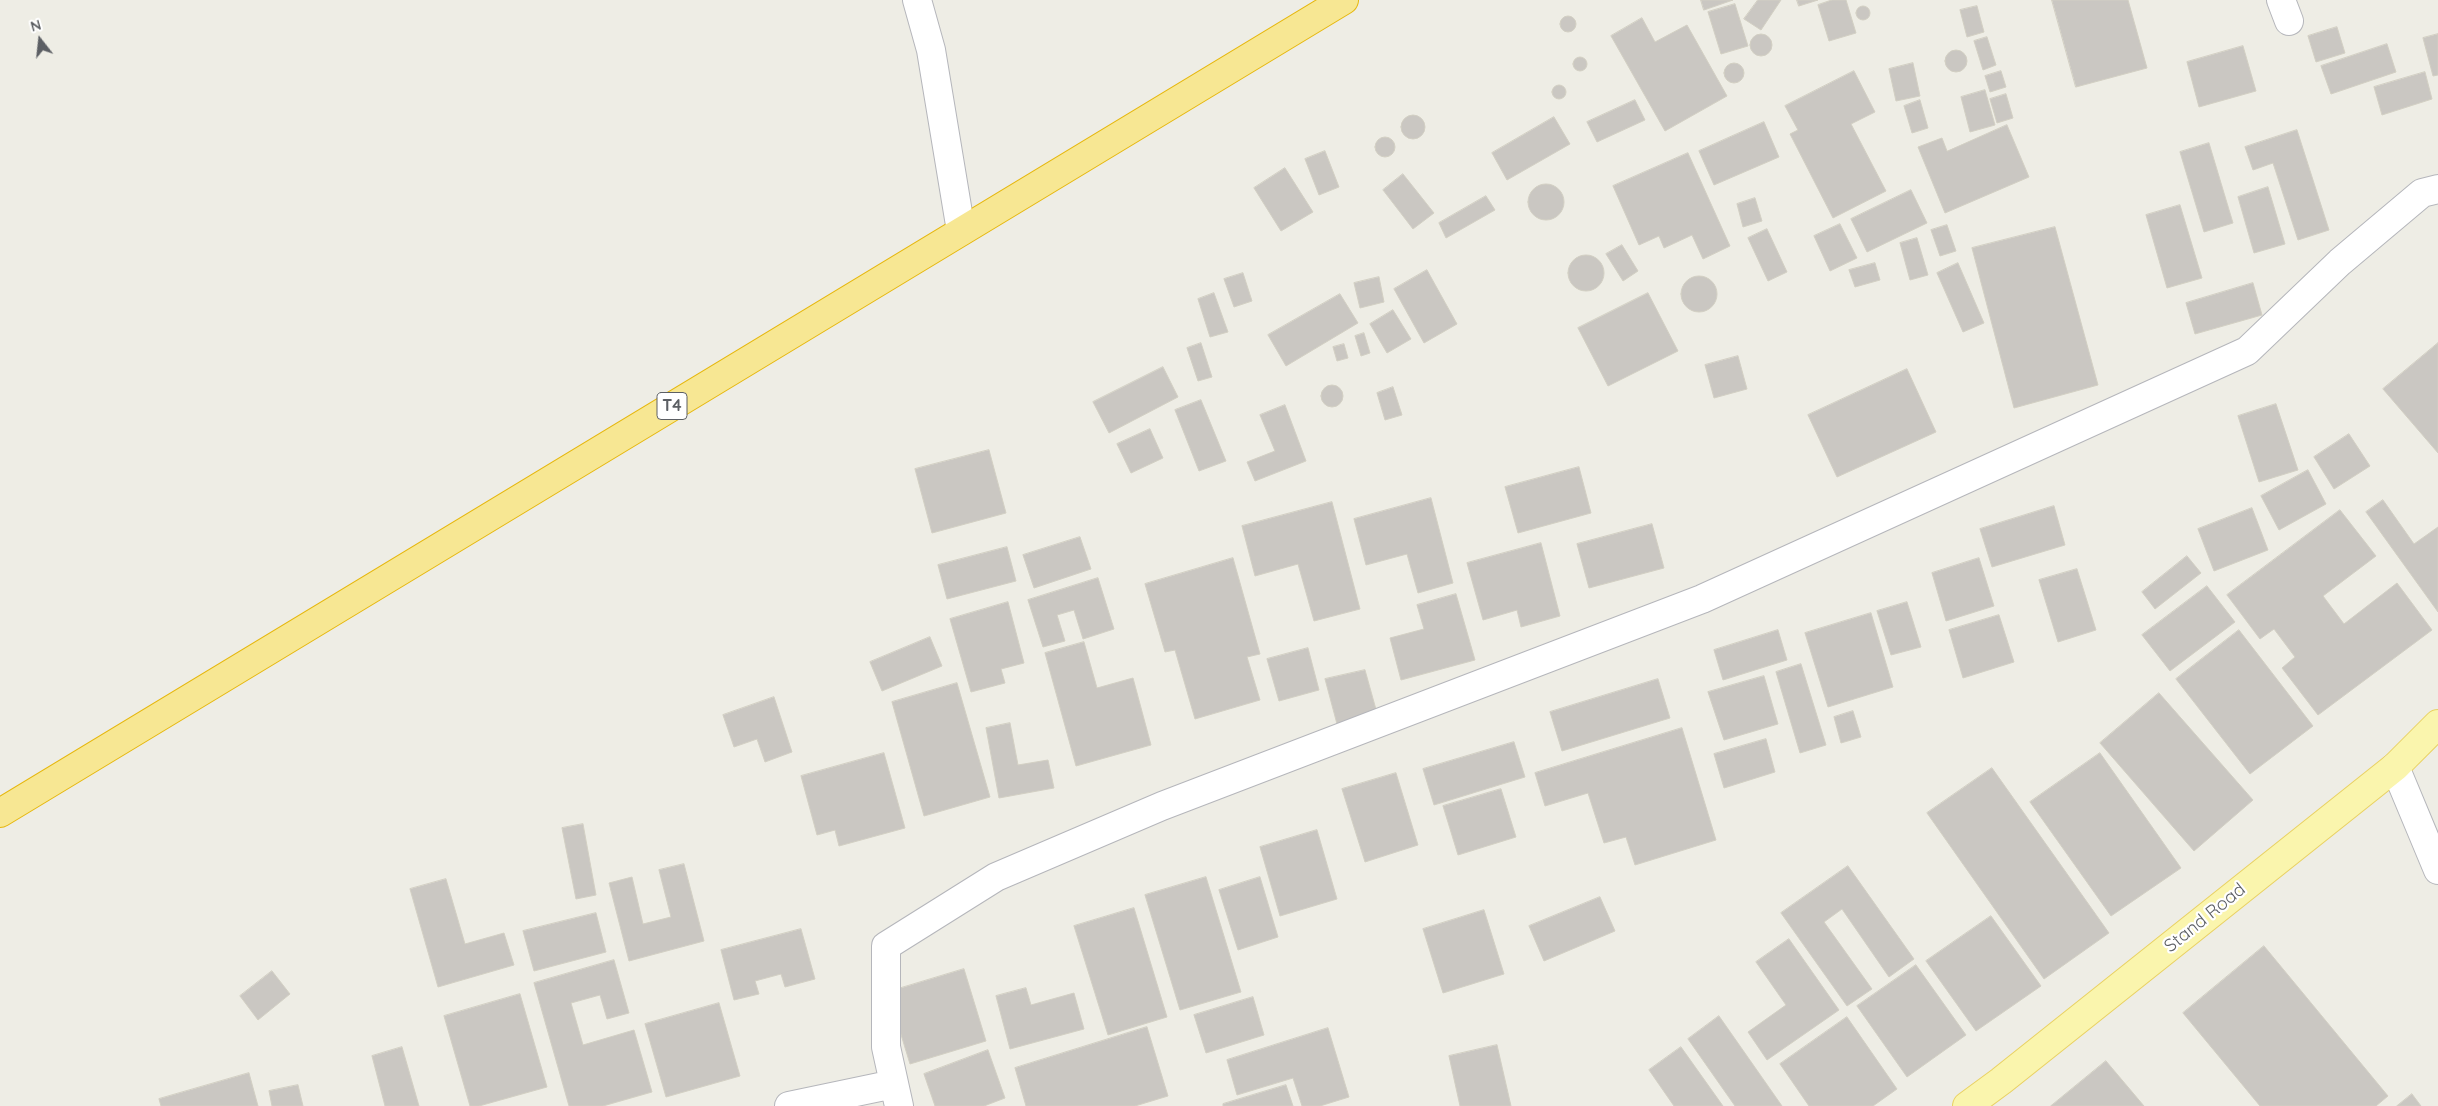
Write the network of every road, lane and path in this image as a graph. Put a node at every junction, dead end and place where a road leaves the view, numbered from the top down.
1 (917, 0) edge
2 (1344, 0) edge
3 (2438, 189) edge
4 (961, 231) junction
5 (2438, 724) edge
6 (2395, 767) junction
7 (0, 812) edge
8 (2438, 870) edge
9 (897, 1095) edge
10 (789, 1106) edge
11 (1967, 1106) edge

1 - 4 street
2 - 4 highway, T4
3 - 9 street
4 - 7 highway, T4
5 - 6 main road, Stand Road
6 - 8 street
6 - 11 main road, Stand Road
9 - 10 street

